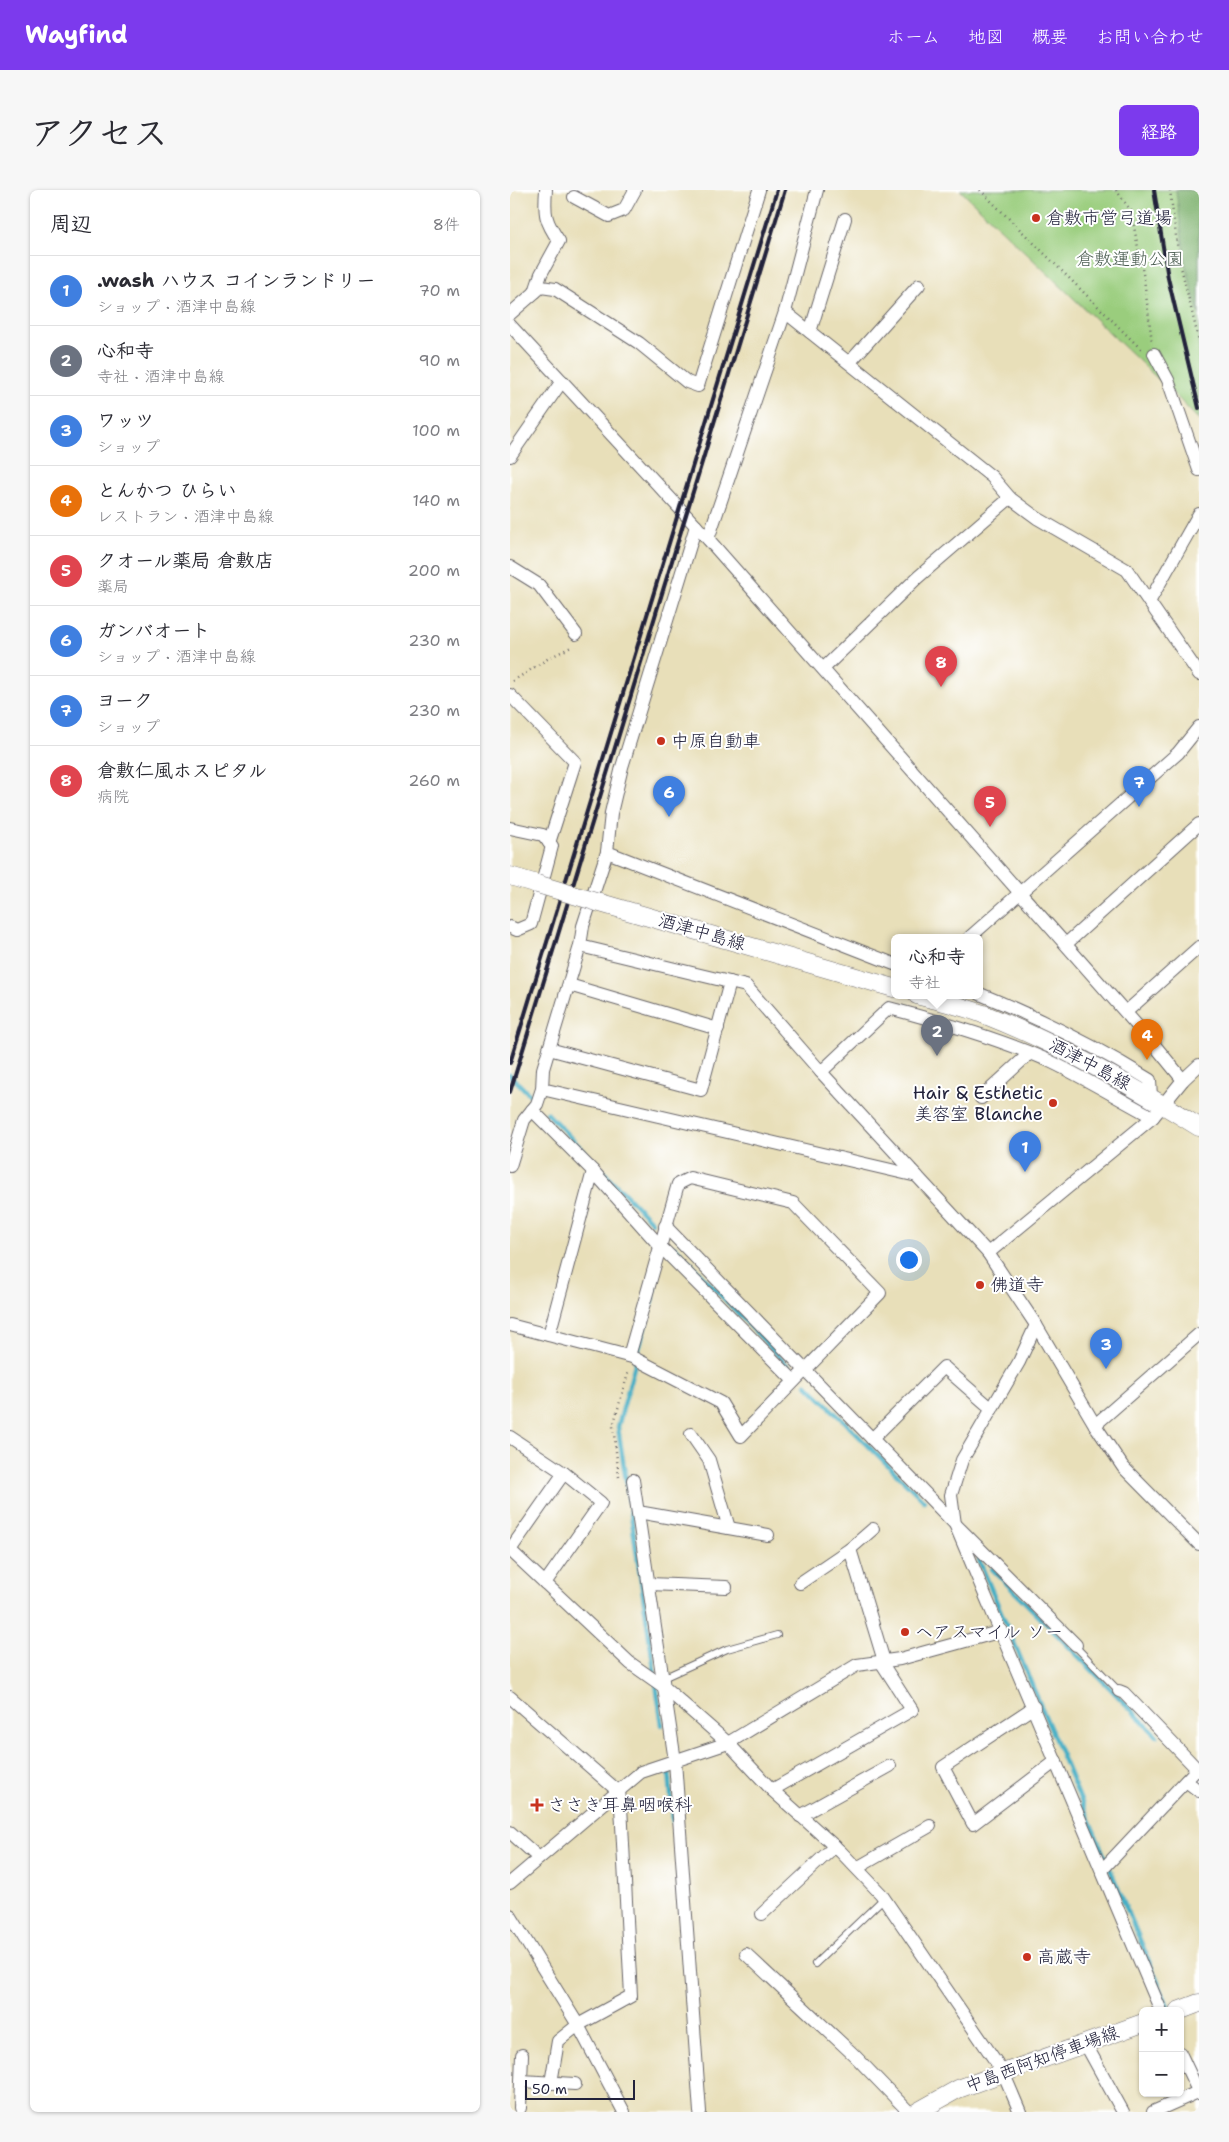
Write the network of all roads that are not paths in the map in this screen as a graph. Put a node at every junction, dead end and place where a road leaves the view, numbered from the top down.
1 (546, 190) edge
2 (634, 190) edge
3 (759, 190) edge
4 (817, 190) edge
5 (574, 197) dead end
6 (845, 219) dead end
7 (919, 285) dead end
8 (535, 292) junction
9 (784, 312) junction
10 (510, 314) edge
11 (510, 325) edge
12 (810, 332) junction
13 (1154, 354) road end
14 (850, 362) junction
15 (562, 381) junction
16 (510, 456) edge
17 (1199, 470) edge
18 (1010, 498) junction
19 (1199, 514) edge
20 (696, 526) junction
21 (708, 539) junction
22 (510, 567) edge
23 (1148, 602) junction
24 (576, 634) road end
25 (824, 668) junction
26 (1199, 674) edge
27 (510, 695) edge
28 (1199, 727) edge
29 (1199, 824) edge
30 (510, 828) edge
31 (549, 843) junction
32 (607, 852) junction
33 (510, 876) edge
34 (1021, 893) junction
35 (510, 927) edge
36 (973, 934) edge
37 (1066, 944) junction
38 (580, 946) junction
39 (1199, 947) edge
40 (891, 963) edge
41 (730, 982) junction
42 (568, 985) junction
43 (891, 987) edge
44 (983, 995) edge
45 (932, 999) edge
46 (1126, 1012) junction
47 (718, 1029) junction
48 (549, 1049) junction
49 (1030, 1053) junction
50 (1199, 1065) edge
51 (821, 1072) junction
52 (1182, 1080) junction
53 (542, 1089) junction
54 (981, 1098) dead end
55 (1156, 1106) junction
56 (532, 1110) junction
57 (1199, 1127) edge
58 (510, 1166) edge
59 (593, 1172) junction
60 (917, 1176) junction
61 (665, 1226) junction
62 (659, 1245) junction
63 (988, 1253) junction
64 (510, 1325) edge
65 (1036, 1325) junction
66 (1199, 1334) edge
67 (549, 1335) junction
68 (635, 1358) junction
69 (805, 1370) junction
70 (794, 1381) junction
71 (992, 1408) junction
72 (1095, 1425) junction
73 (691, 1434) dead end
74 (510, 1437) edge
75 (872, 1439) junction
76 (564, 1474) junction
77 (633, 1480) dead end
78 (638, 1512) junction
79 (955, 1524) junction
80 (729, 1528) junction
81 (873, 1529) dead end
82 (768, 1536) dead end
83 (1199, 1544) edge
84 (850, 1549) junction
85 (510, 1550) edge
86 (800, 1583) dead end
87 (544, 1584) junction
88 (649, 1584) junction
89 (726, 1587) dead end
90 (1002, 1631) junction
91 (777, 1635) dead end
92 (1076, 1645) joint
93 (882, 1661) junction
94 (660, 1682) junction
95 (1119, 1691) joint
96 (510, 1697) edge
97 (1034, 1707) junction
98 (728, 1743) junction
99 (1056, 1760) junction
100 (675, 1761) junction
101 (890, 1766) dead end
102 (1194, 1774) edge
103 (772, 1790) junction
104 (1199, 1791) edge
105 (619, 1792) junction
106 (800, 1816) junction
107 (930, 1826) dead end
108 (510, 1832) edge
109 (835, 1846) junction
110 (539, 1858) junction
111 (1106, 1867) junction
112 (857, 1868) junction
113 (510, 1883) edge
114 (884, 1898) junction
115 (762, 1914) dead end
116 (510, 1915) edge
117 (746, 1954) dead end
118 (815, 1964) dead end
119 (1199, 2003) edge
120 (1159, 2007) edge
121 (1184, 2009) edge
122 (1139, 2024) edge
123 (578, 2025) junction
124 (1085, 2043) junction
125 (522, 2055) dead end
126 (1184, 2061) edge
127 (1003, 2072) junction
128 (521, 2081) junction
129 (551, 2083) junction
130 (575, 2084) dead end
131 (1199, 2092) edge
132 (520, 2108) dead end
133 (624, 2112) edge
134 (700, 2112) edge
135 (908, 2112) edge
136 (917, 2112) edge
137 (1020, 2112) edge
138 (1123, 2112) edge
139 (1153, 2112) edge

1 - 8 street
2 - 5 street
3 - 8 street
4 - 9 street
6 - 12 street
7 - 14 street
8 - 10 street
9 - 12 street
9 - 21 street
11 - 15 street
12 - 14 street
13 - 17 street
14 - 18 street
15 - 16 street
15 - 20 street
18 - 23 street
18 - 25 street
19 - 23 street
20 - 21 street
20 - 32 street
21 - 25 street
22 - 24 street
23 - 26 street
25 - 34 street
27 - 31 street
28 - 34 street
29 - 37 street
30 - 31 street
31 - 35 street
32 - 38 street
32 - 40 street
33 - 43 main road, 酒津中島線, bridge
34 - 36 street
34 - 37 street
37 - 46 street
38 - 41 street
38 - 42 street
39 - 46 street
41 - 47 street
41 - 51 street
42 - 47 street
42 - 48 street
44 - 55 street
45 - 55 main road, 酒津中島線
46 - 52 street
47 - 48 street
48 - 53 street
49 - 51 street
49 - 54 street
49 - 55 street
50 - 52 street
51 - 60 street
52 - 55 street
53 - 56 street
53 - 60 street
55 - 57 main road, 酒津中島線
55 - 63 street
56 - 58 street
56 - 59 street
59 - 62 street
59 - 67 street
60 - 63 street
61 - 62 street
61 - 69 street
61 - 69 street
62 - 68 street
62 - 70 street
63 - 65 street
64 - 67 street
65 - 71 street
65 - 72 street
66 - 72 street
67 - 68 street
68 - 70 street
69 - 70 street
69 - 75 street
71 - 75 street
71 - 79 street
72 - 83 street
73 - 80 street
74 - 76 street
75 - 79 street
76 - 85 street
76 - 87 street
77 - 78 street
78 - 80 street
78 - 88 street
79 - 90 street
79 - 92 street
80 - 82 street
81 - 84 street
84 - 86 street
84 - 93 street
85 - 87 street
87 - 94 street
88 - 89 street
88 - 94 street
90 - 93 street
90 - 97 street
91 - 94 lane
92 - 95 lane
93 - 98 street
93 - 103 street
94 - 98 street
94 - 100 street
95 - 102 street
96 - 105 street
97 - 99 street
97 - 99 street
98 - 100 street
98 - 103 street
99 - 111 street
100 - 105 street
100 - 134 street
101 - 106 street
102 - 104 street
102 - 111 street
103 - 106 street
105 - 110 street
105 - 123 street
106 - 109 street
107 - 112 street
108 - 110 street
109 - 112 street
109 - 115 street
110 - 113 street
111 - 120 street
112 - 114 street
114 - 118 lane
114 - 127 street
116 - 123 street
117 - 135 street
119 - 121 main road
122 - 124 main road, 中島西阿知停車場線
123 - 129 street
123 - 133 street
124 - 127 main road, 中島西阿知停車場線
124 - 138 street
125 - 128 street
126 - 131 street
127 - 136 main road, 中島西阿知停車場線
127 - 137 street
128 - 129 street
128 - 132 street
129 - 130 street
131 - 139 street

